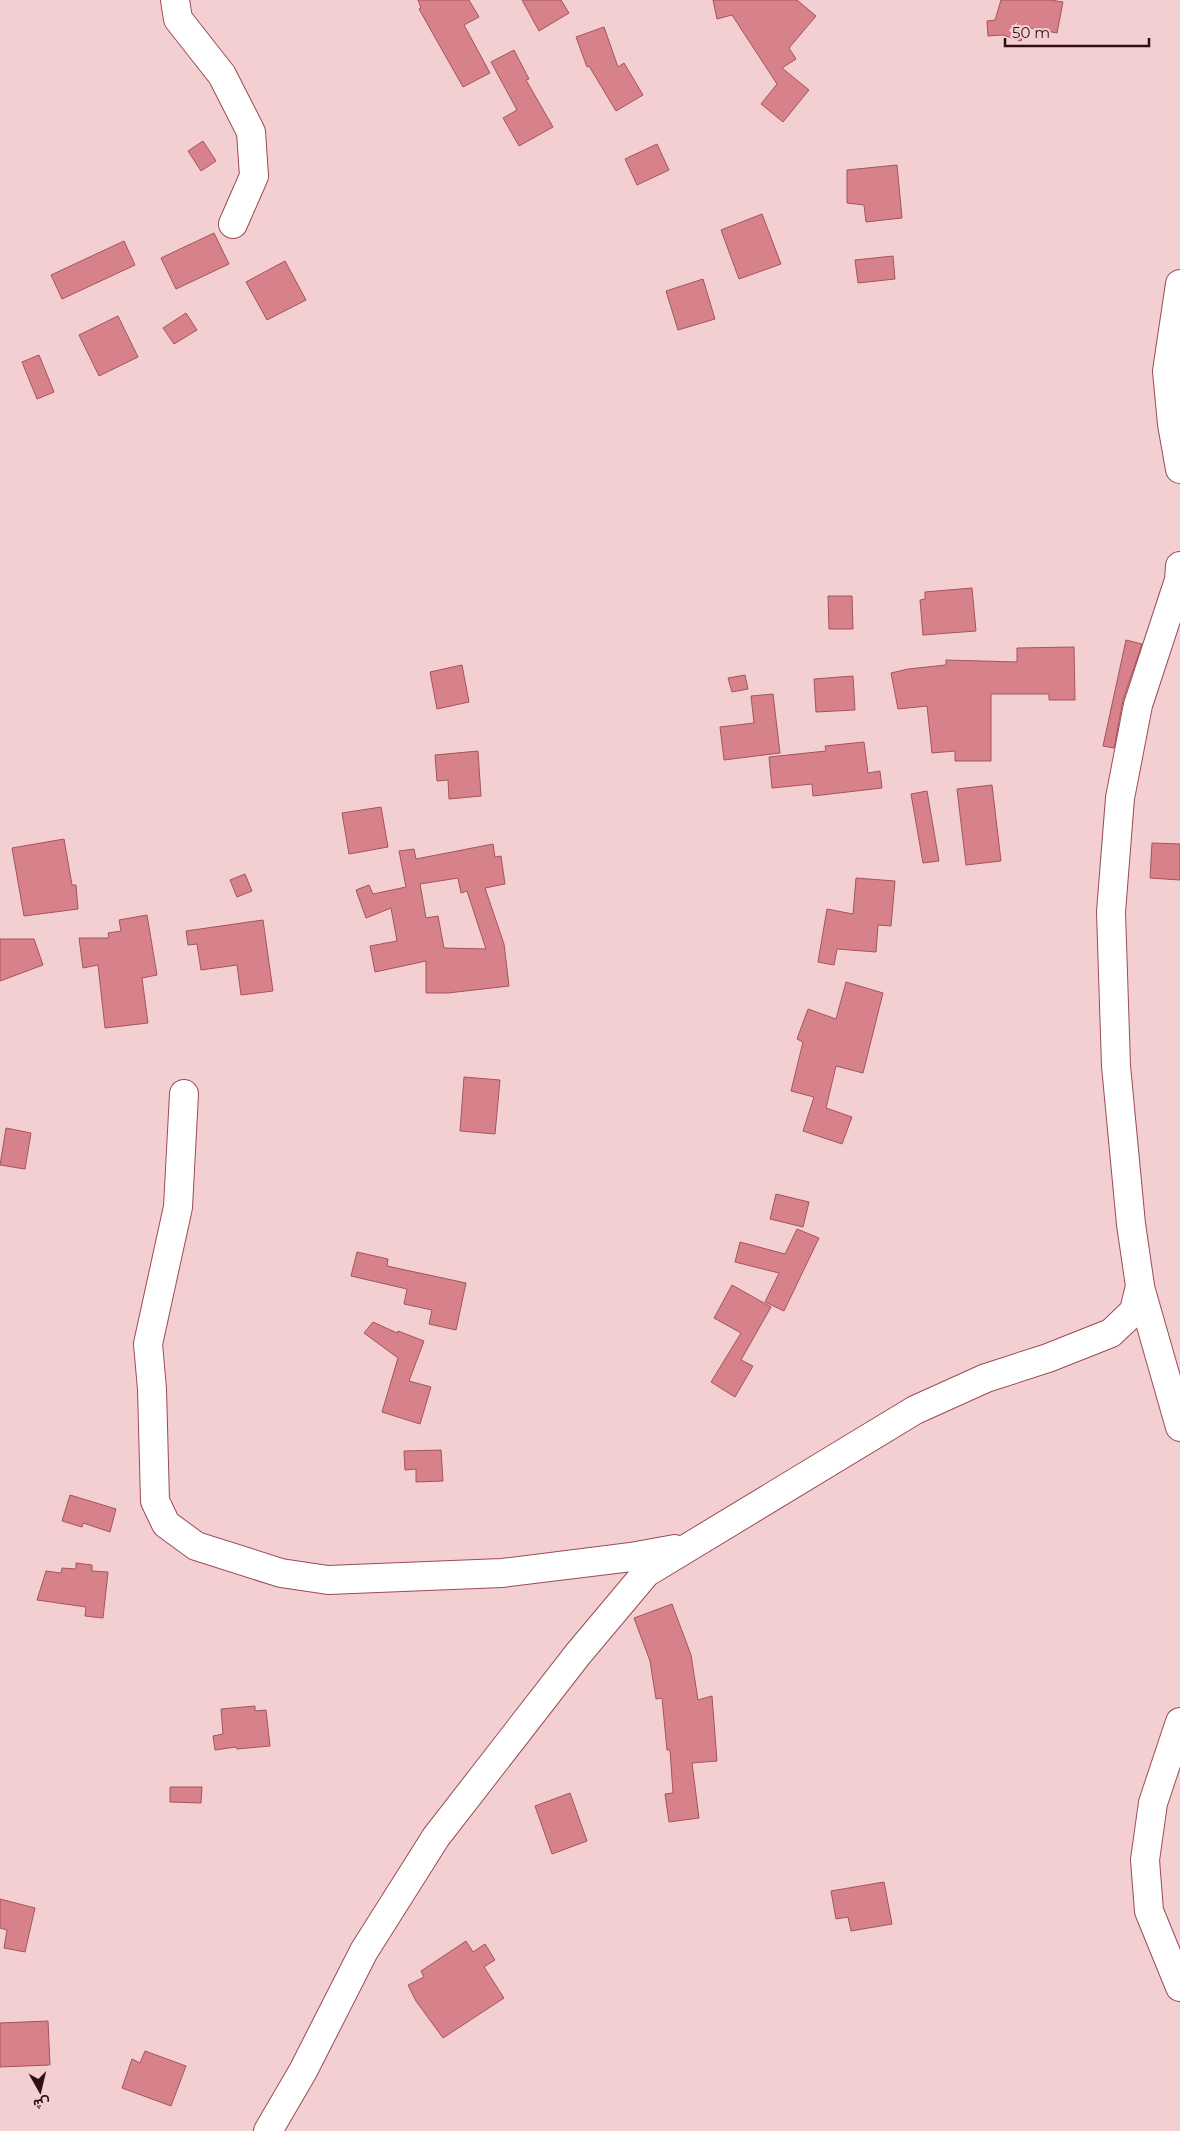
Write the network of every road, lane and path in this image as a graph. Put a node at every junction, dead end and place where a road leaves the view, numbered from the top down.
1 (175, 0) edge
2 (233, 224) dead end
3 (1180, 284) edge
4 (1180, 469) edge
5 (1180, 566) edge
6 (184, 1094) dead end
7 (1140, 1286) junction
8 (1180, 1427) edge
9 (687, 1547) junction
10 (1180, 1722) edge
11 (1180, 1987) edge
12 (268, 2131) edge

1 - 2 street
3 - 4 street
5 - 7 street
6 - 9 street
7 - 8 street
7 - 9 street
9 - 12 street
10 - 11 street

